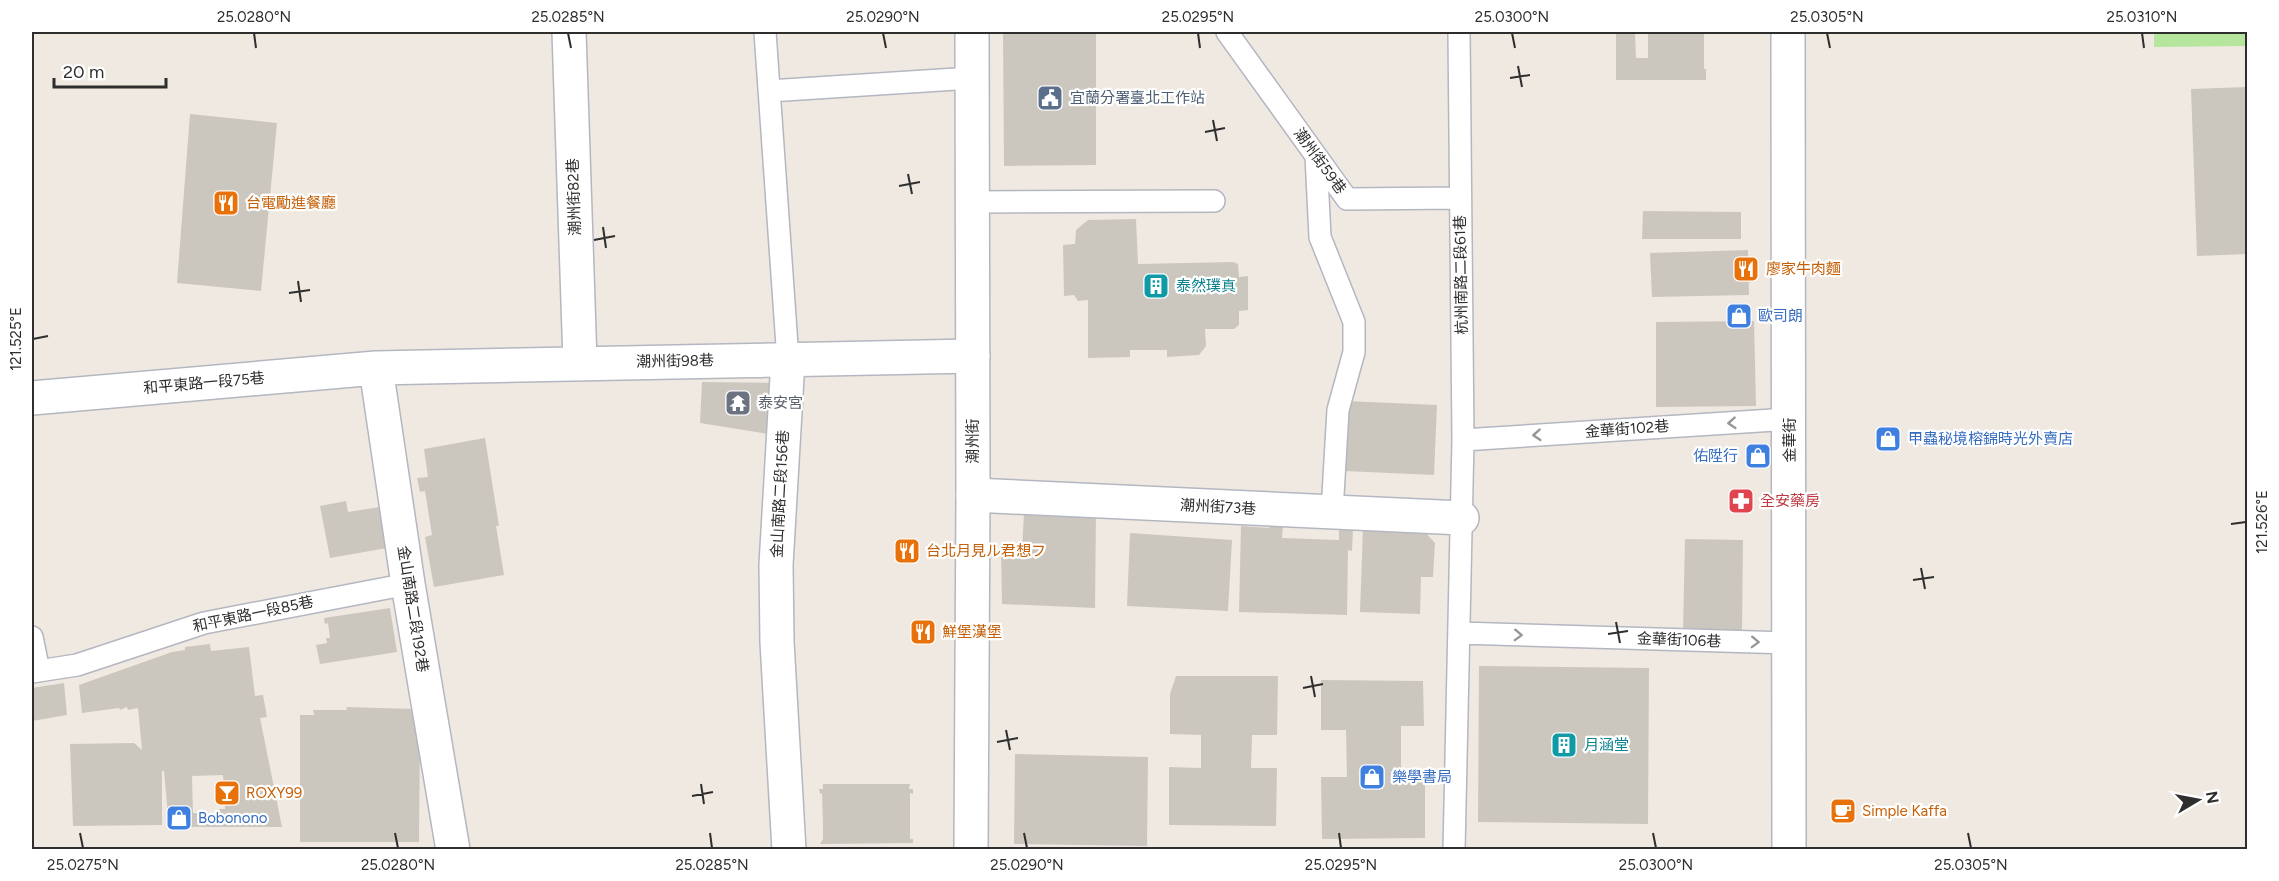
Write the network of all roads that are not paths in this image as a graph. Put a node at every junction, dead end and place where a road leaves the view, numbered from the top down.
1 (569, 32) edge
2 (765, 32) edge
3 (972, 32) edge
4 (1227, 32) edge
5 (1459, 32) edge
6 (1788, 32) edge
7 (972, 78) junction
8 (769, 91) junction
9 (1316, 156) junction
10 (1460, 198) junction
11 (1214, 201) dead end
12 (973, 202) junction
13 (973, 356) junction
14 (788, 360) junction
15 (580, 362) junction
16 (376, 368) junction
17 (32, 398) edge
18 (1790, 419) junction
19 (1463, 440) junction
20 (973, 495) junction
21 (1332, 512) junction
22 (1462, 518) junction
23 (408, 584) junction
24 (1460, 633) junction
25 (32, 637) edge
26 (1790, 644) junction
27 (35, 671) edge
28 (453, 849) edge
29 (789, 849) edge
30 (971, 849) edge
31 (1454, 849) edge
32 (1790, 849) edge

1 - 15 street, 潮州街82巷
2 - 8 lane, 金山南路二段156巷
3 - 7 street, 潮州街
4 - 9 lane, 潮州街59巷
5 - 10 lane, 杭州南路二段61巷
6 - 18 street, 金華街
7 - 8 lane
7 - 12 street, 潮州街
8 - 14 lane, 金山南路二段156巷
9 - 10 lane, 潮州街59巷
9 - 21 lane
10 - 19 lane, 杭州南路二段61巷
11 - 12 lane
12 - 13 street, 潮州街
13 - 14 street, 潮州街98巷
13 - 20 street, 潮州街
14 - 15 street, 潮州街98巷
14 - 29 street, 金山南路二段156巷
15 - 16 street, 潮州街98巷
16 - 17 street, 和平東路一段75巷
16 - 23 street, 金山南路二段192巷
18 -> 19 lane, 金華街102巷
18 - 26 street, 金華街
19 - 22 lane, 杭州南路二段61巷
20 - 21 street, 潮州街73巷
20 - 30 street, 潮州街
21 - 22 street, 潮州街73巷
22 - 24 lane, 杭州南路二段61巷
23 - 27 lane, 和平東路一段85巷
23 - 28 street, 金山南路二段192巷
24 -> 26 lane, 金華街106巷
24 - 31 lane, 杭州南路二段61巷
25 - 27 lane
26 - 32 street, 金華街

